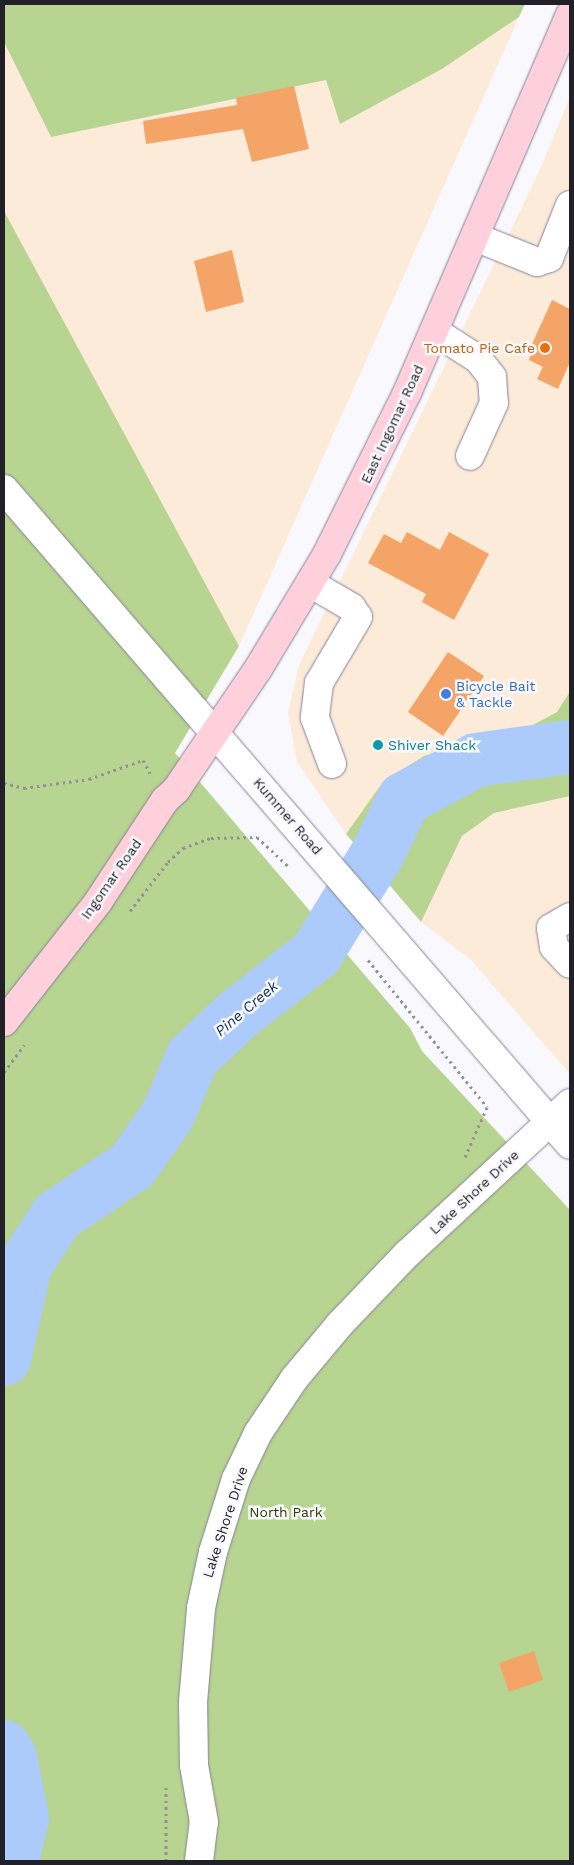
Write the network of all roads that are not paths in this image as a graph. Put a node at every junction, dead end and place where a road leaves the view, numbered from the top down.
1 (570, 15) edge
2 (570, 205) edge
3 (475, 237) junction
4 (434, 331) junction
5 (470, 456) dead end
6 (4, 489) edge
7 (310, 583) junction
8 (215, 733) junction
9 (332, 764) dead end
10 (570, 918) edge
11 (570, 964) edge
12 (4, 1022) edge
13 (570, 1103) edge
14 (550, 1122) junction
15 (570, 1145) edge
16 (204, 1822) junction
17 (199, 1861) edge
18 (215, 1861) edge

1 - 3 main road, East Ingomar Road
2 - 3 street
3 - 4 main road, East Ingomar Road
4 - 5 street
4 - 7 main road, East Ingomar Road
6 - 8 street, Kummer Road
7 - 8 main road, East Ingomar Road
7 - 9 street
8 - 12 main road, Ingomar Road
8 - 14 street, Kummer Road
10 - 11 street
13 - 14 street, Lake Shore Drive
14 - 15 street, Kummer Road
14 - 16 street, Lake Shore Drive
16 - 17 street, Lake Shore Drive
16 - 18 street

